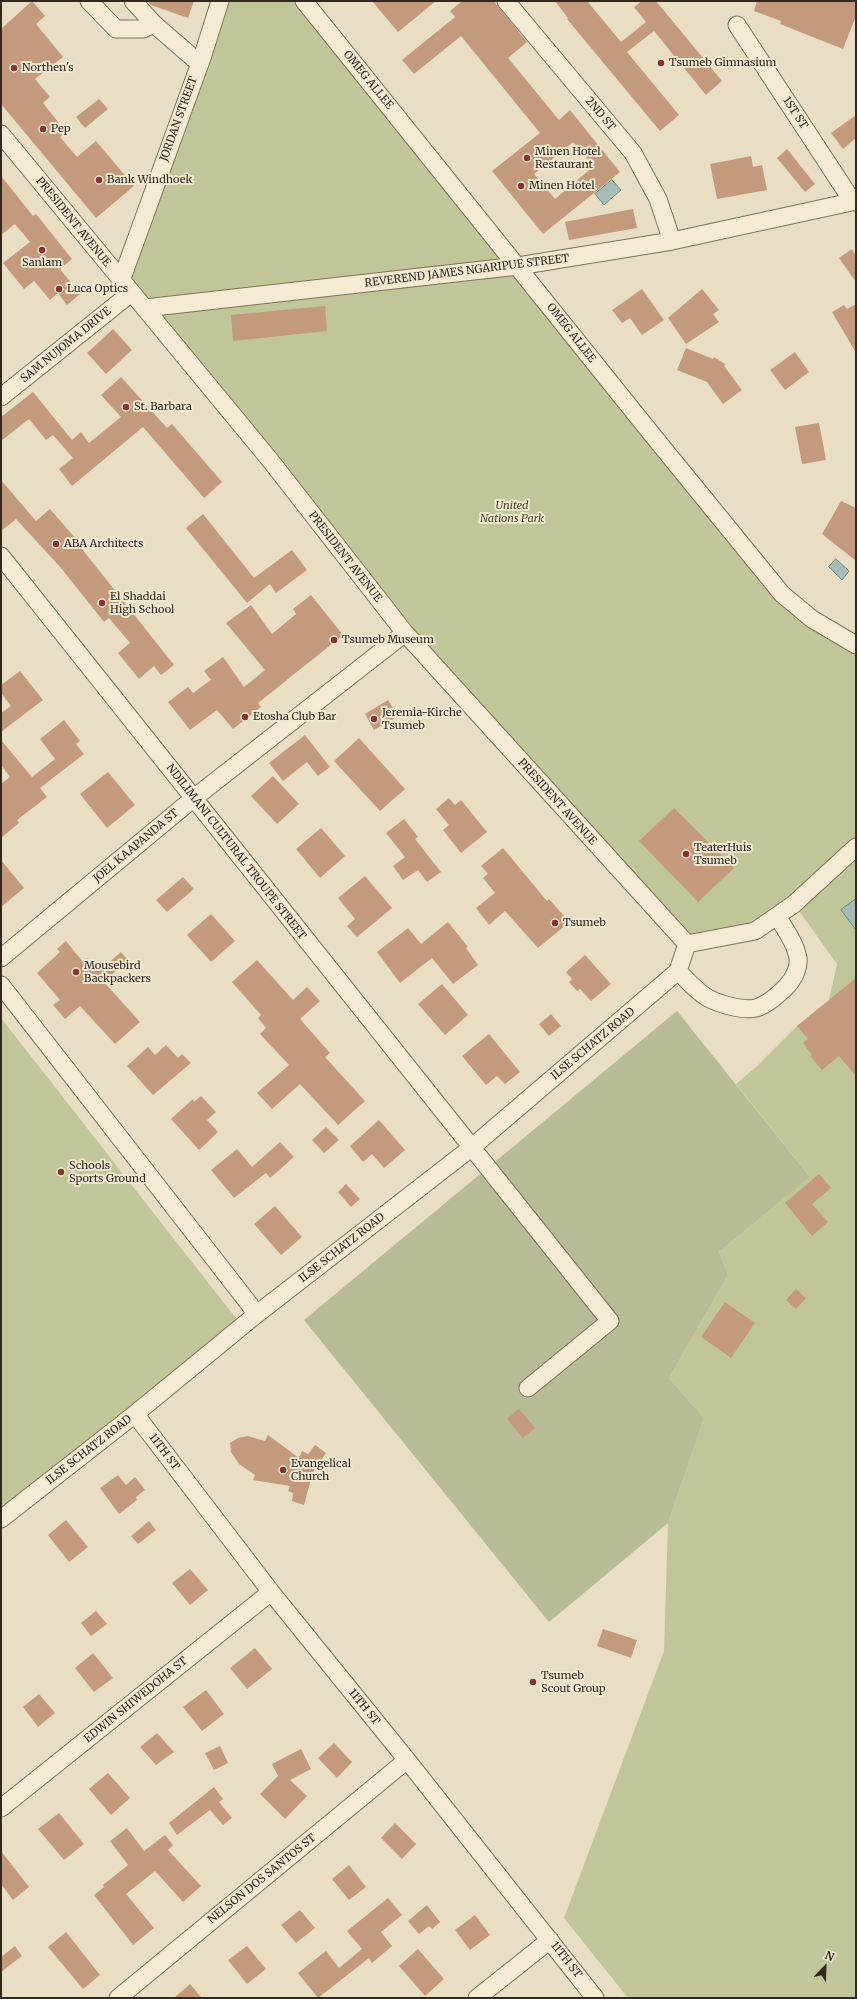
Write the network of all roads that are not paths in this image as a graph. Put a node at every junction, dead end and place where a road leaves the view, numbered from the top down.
1 (89, 1) edge
2 (132, 1) edge
3 (220, 1) edge
4 (304, 1) edge
5 (506, 1) edge
6 (154, 24) junction
7 (737, 25) dead end
8 (199, 63) junction
9 (1, 134) edge
10 (854, 202) edge
11 (672, 241) junction
12 (518, 266) junction
13 (126, 287) junction
14 (145, 308) junction
15 (1, 397) edge
16 (1, 556) edge
17 (405, 633) junction
18 (856, 645) edge
19 (194, 798) junction
20 (856, 847) edge
21 (777, 916) junction
22 (687, 944) junction
23 (1, 958) edge
24 (678, 972) junction
25 (1, 985) edge
26 (471, 1148) junction
27 (257, 1314) junction
28 (528, 1388) dead end
29 (135, 1414) junction
30 (1, 1519) edge
31 (271, 1592) junction
32 (407, 1760) junction
33 (1, 1808) edge
34 (550, 1940) junction
35 (118, 1998) edge
36 (477, 1998) edge
37 (595, 1998) edge

1 - 6 street
2 - 6 street
3 - 8 street, JORDAN STREET
4 - 12 street, OMEG ALLEE
5 - 11 street, 2ND ST
6 - 8 street
7 - 10 street, 1ST ST
8 - 13 street, JORDAN STREET
9 - 13 street, PRESIDENT AVENUE
10 - 11 street, REVEREND JAMES NGARIPUE STREET
11 - 12 street, REVEREND JAMES NGARIPUE STREET
12 - 14 street, REVEREND JAMES NGARIPUE STREET
12 - 18 street, OMEG ALLEE
13 - 14 street, PRESIDENT AVENUE
13 - 15 street, SAM NUJOMA DRIVE
14 - 17 street, PRESIDENT AVENUE
16 - 19 street, NDILIMANI CULTURAL TROUPE STREET
17 - 19 street, JOEL KAAPANDA ST
17 - 22 street, PRESIDENT AVENUE
19 - 23 street, JOEL KAAPANDA ST
19 - 26 street, NDILIMANI CULTURAL TROUPE STREET
20 - 21 street
21 - 22 street
21 - 24 street
22 - 24 street
24 - 26 street, ILSE SCHATZ ROAD
25 - 27 street
26 - 27 street, ILSE SCHATZ ROAD
26 - 28 street, NDILIMANI CULTURAL TROUPE STREET
27 - 29 street, ILSE SCHATZ ROAD
29 - 30 street, ILSE SCHATZ ROAD
29 - 31 street, 11TH ST
31 - 32 street, 11TH ST
31 - 33 street, EDWIN SHIWEDOHA ST
32 - 34 street, 11TH ST
32 - 35 street, NELSON DOS SANTOS ST
34 - 36 street
34 - 37 street, 11TH ST

